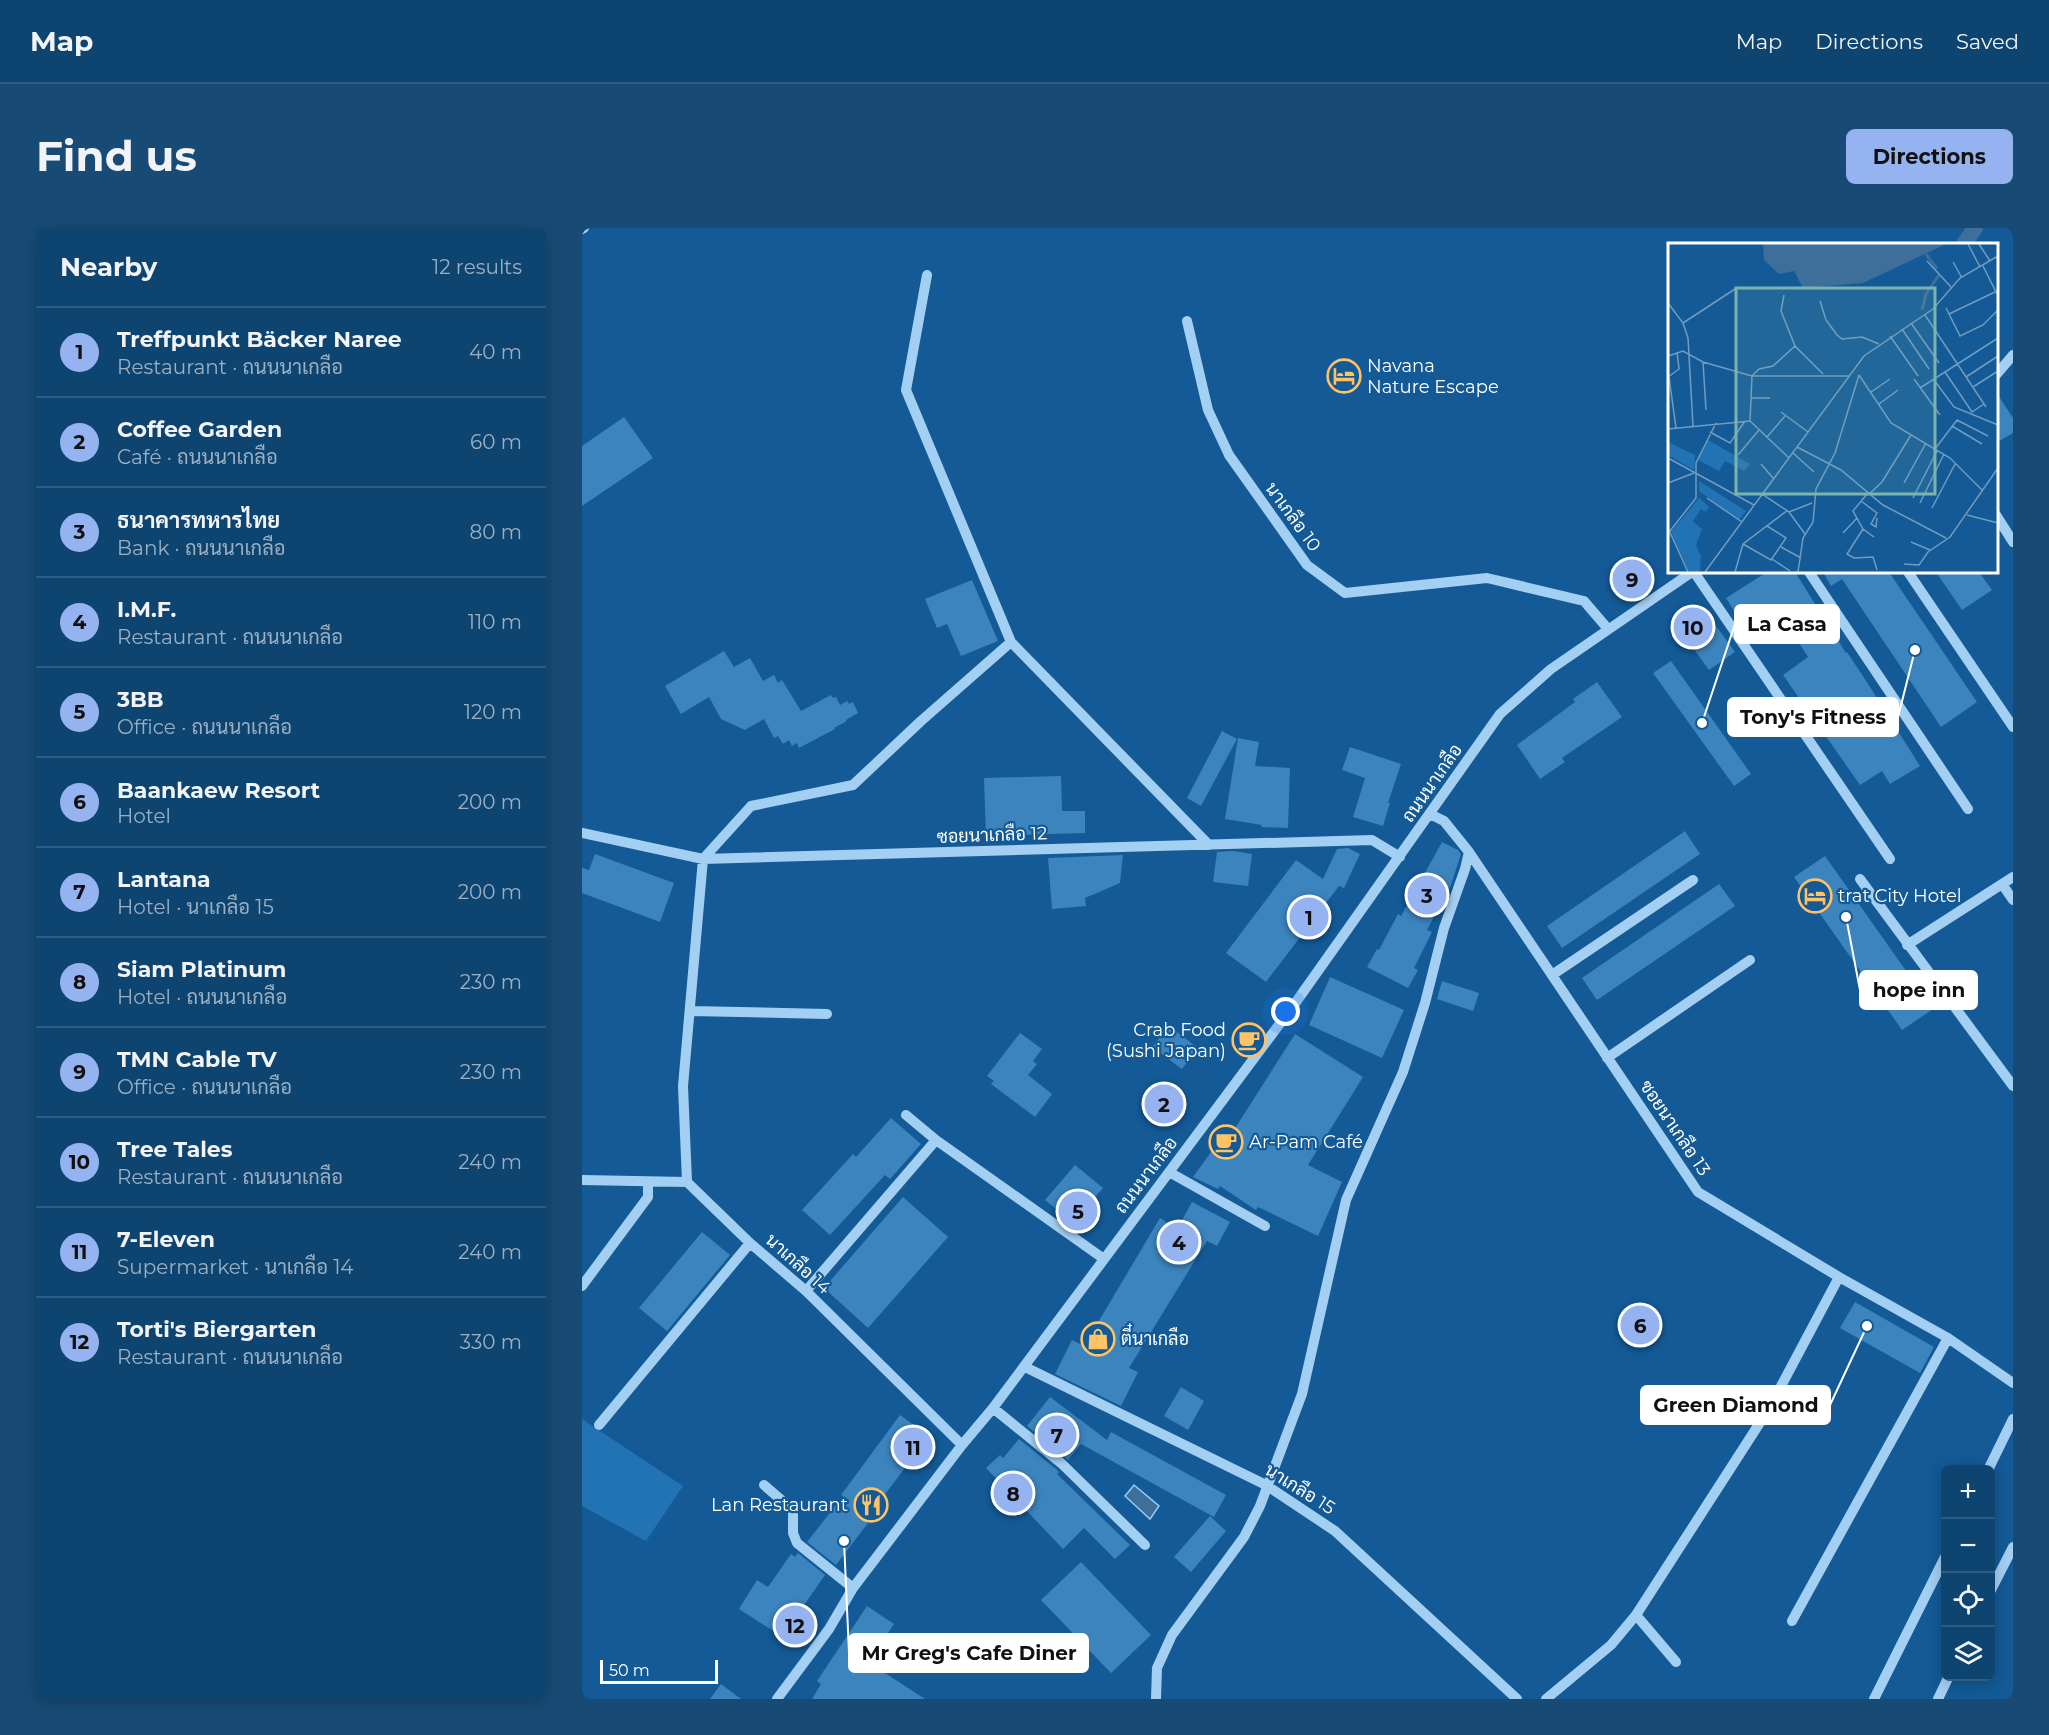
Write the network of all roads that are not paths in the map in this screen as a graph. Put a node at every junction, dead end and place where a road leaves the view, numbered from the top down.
1 (927, 275) dead end
2 (1187, 321) dead end
3 (2013, 356) edge
4 (1998, 373) edge
5 (1998, 518) edge
6 (2013, 542) edge
7 (1692, 573) edge
8 (1694, 573) edge
9 (1810, 573) edge
10 (1909, 573) edge
11 (1608, 629) junction
12 (1011, 642) junction
13 (2013, 727) edge
14 (1968, 809) dead end
15 (1430, 814) junction
16 (582, 833) edge
17 (1209, 845) junction
18 (1469, 852) junction
19 (1400, 857) junction
20 (703, 859) junction
21 (1890, 859) dead end
22 (2013, 877) edge
23 (1860, 879) dead end
24 (1693, 880) dead end
25 (2002, 884) junction
26 (2013, 900) edge
27 (1907, 945) junction
28 (1750, 960) dead end
29 (1552, 975) junction
30 (690, 1011) junction
31 (827, 1014) dead end
32 (1607, 1058) junction
33 (2013, 1086) edge
34 (906, 1115) dead end
35 (936, 1140) junction
36 (1169, 1172) junction
37 (582, 1180) edge
38 (648, 1182) junction
39 (687, 1182) junction
40 (1265, 1226) dead end
41 (750, 1243) junction
42 (1104, 1259) junction
43 (1839, 1277) junction
44 (582, 1286) edge
45 (806, 1291) junction
46 (1948, 1338) junction
47 (1024, 1367) junction
48 (2012, 1380) edge
49 (993, 1408) junction
50 (2013, 1419) edge
51 (599, 1425) dead end
52 (962, 1445) junction
53 (1990, 1465) edge
54 (764, 1485) dead end
55 (1266, 1485) junction
56 (1145, 1545) dead end
57 (2013, 1546) edge
58 (1941, 1565) edge
59 (1995, 1582) edge
60 (853, 1588) junction
61 (1636, 1615) junction
62 (1792, 1621) dead end
63 (1676, 1662) dead end
64 (1947, 1681) edge
65 (777, 1699) edge
66 (1156, 1699) edge
67 (1517, 1699) edge
68 (1546, 1699) edge
69 (1874, 1699) edge
70 (1938, 1699) edge

1 - 12 street
2 - 11 street, นาเกลือ 10
3 - 4 street
5 - 6 street
7 - 11 street, ถนนนาเกลือ
8 - 21 street
9 - 14 street
10 - 13 street
11 - 15 street, ถนนนาเกลือ
12 - 17 street
12 - 20 street
15 - 18 street, ซอยนาเกลือ 13
15 - 19 street, ถนนนาเกลือ
16 - 20 street, ซอยนาเกลือ 12
17 - 19 street, ซอยนาเกลือ 12
17 - 20 street, ซอยนาเกลือ 12
18 - 29 street, ซอยนาเกลือ 13
18 - 55 street
19 - 36 street, ถนนนาเกลือ
20 - 30 street
22 - 25 street
23 - 27 street
24 - 29 street
25 - 26 street
25 - 27 street
27 - 33 street
28 - 32 street
29 - 32 street, ซอยนาเกลือ 13
30 - 31 street
30 - 39 street
32 - 43 street, ซอยนาเกลือ 13
34 - 35 street
35 - 42 street
35 - 45 street
36 - 40 street
36 - 42 street, ถนนนาเกลือ
37 - 38 street
38 - 39 street
38 - 44 street
39 - 41 street, นาเกลือ 14
41 - 45 street, นาเกลือ 14
41 - 51 street
42 - 47 street, ถนนนาเกลือ
43 - 46 street, ซอยนาเกลือ 13
43 - 61 street
45 - 52 street, นาเกลือ 14
46 - 48 street, ซอยนาเกลือ 13
46 - 62 street
47 - 49 street, ถนนนาเกลือ
47 - 55 street, นาเกลือ 15
49 - 52 street, ถนนนาเกลือ
49 - 56 street
50 - 53 street
52 - 60 street, ถนนนาเกลือ
54 - 60 street
55 - 66 street
55 - 67 street, นาเกลือ 15
57 - 59 street
58 - 69 street
60 - 65 street, ถนนนาเกลือ
61 - 63 street
61 - 68 street
64 - 70 street

